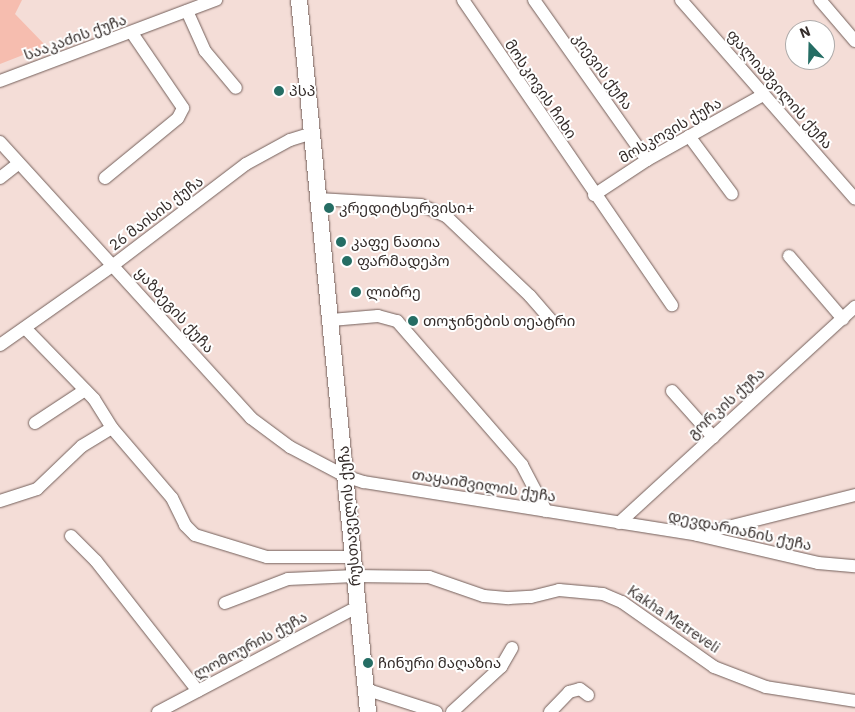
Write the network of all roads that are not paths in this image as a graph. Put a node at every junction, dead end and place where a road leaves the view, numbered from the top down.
1 (216, 0) edge
2 (300, 0) edge
3 (463, 0) edge
4 (534, 0) edge
5 (681, 0) edge
6 (820, 0) edge
7 (188, 11) junction
8 (132, 33) junction
9 (855, 41) edge
10 (0, 81) edge
11 (236, 88) dead end
12 (762, 96) junction
13 (310, 134) junction
14 (689, 136) junction
15 (0, 142) edge
16 (647, 160) junction
17 (18, 164) junction
18 (0, 178) edge
19 (105, 178) dead end
20 (732, 194) dead end
21 (594, 195) junction
22 (318, 199) junction
23 (855, 199) edge
24 (789, 256) dead end
25 (112, 266) junction
26 (672, 305) dead end
27 (855, 308) edge
28 (843, 319) junction
29 (331, 320) junction
30 (551, 320) dead end
31 (25, 328) junction
32 (0, 344) edge
33 (85, 390) junction
34 (672, 391) dead end
35 (35, 423) dead end
36 (112, 428) junction
37 (713, 437) junction
38 (346, 476) junction
39 (855, 495) edge
40 (0, 501) edge
41 (546, 512) junction
42 (619, 523) junction
43 (697, 535) junction
44 (71, 536) dead end
45 (353, 556) junction
46 (855, 566) edge
47 (355, 576) junction
48 (225, 602) dead end
49 (357, 606) junction
50 (512, 648) dead end
51 (365, 689) junction
52 (198, 690) junction
53 (588, 695) dead end
54 (855, 701) edge
55 (158, 712) edge
56 (368, 712) edge
57 (436, 712) edge
58 (452, 712) edge
59 (550, 712) edge

1 - 7 street, სააკაძის ქუჩა
2 - 13 main road, რუსთაველის ქუჩა
3 - 21 street, მოსკოვის ჩიხი
4 - 16 street, კიევის ქუჩა
5 - 12 street, ფალიაშვილის ქუჩა
6 - 9 street
7 - 8 street, სააკაძის ქუჩა
7 - 11 street
8 - 10 street, სააკაძის ქუჩა
8 - 19 street
12 - 14 street, მოსკოვის ქუჩა
12 - 23 street, ფალიაშვილის ქუჩა
13 - 22 main road, რუსთაველის ქუჩა
13 - 25 street, 26 მაისის ქუჩა
14 - 16 street, მოსკოვის ქუჩა
14 - 20 street
15 - 17 street, ყაზბეგის ქუჩა
16 - 21 street, მოსკოვის ქუჩა
17 - 18 street
17 - 25 street, ყაზბეგის ქუჩა
21 - 26 street, მოსკოვის ჩიხი
22 - 29 main road, რუსთაველის ქუჩა
22 - 30 street
24 - 28 street
25 - 31 street, 26 მაისის ქუჩა
25 - 38 street, ყაზბეგის ქუჩა
27 - 28 street, გორკის ქუჩა
28 - 37 street, გორკის ქუჩა
29 - 38 main road, რუსთაველის ქუჩა
29 - 41 street
31 - 32 street, 26 მაისის ქუჩა
31 - 33 street
33 - 35 street
33 - 36 street
34 - 37 street
36 - 40 street
36 - 45 street
37 - 42 street, გორკის ქუჩა
38 - 41 street, თაყაიშვილის ქუჩა
38 - 45 main road, რუსთაველის ქუჩა
39 - 43 street
41 - 42 street, თაყაიშვილის ქუჩა
42 - 43 street, დევდარიანის ქუჩა
43 - 46 street, დევდარიანის ქუჩა
44 - 52 street
45 - 47 main road, რუსთაველის ქუჩა
47 - 48 street, Kakha Metreveli
47 - 49 main road, რუსთაველის ქუჩა
47 - 54 street, Kakha Metreveli
49 - 51 main road, რუსთაველის ქუჩა
49 - 52 street, ლომოურის ქუჩა
50 - 58 street
51 - 56 main road, რუსთაველის ქუჩა
51 - 57 street
52 - 55 street, ლომოურის ქუჩა
53 - 59 street

